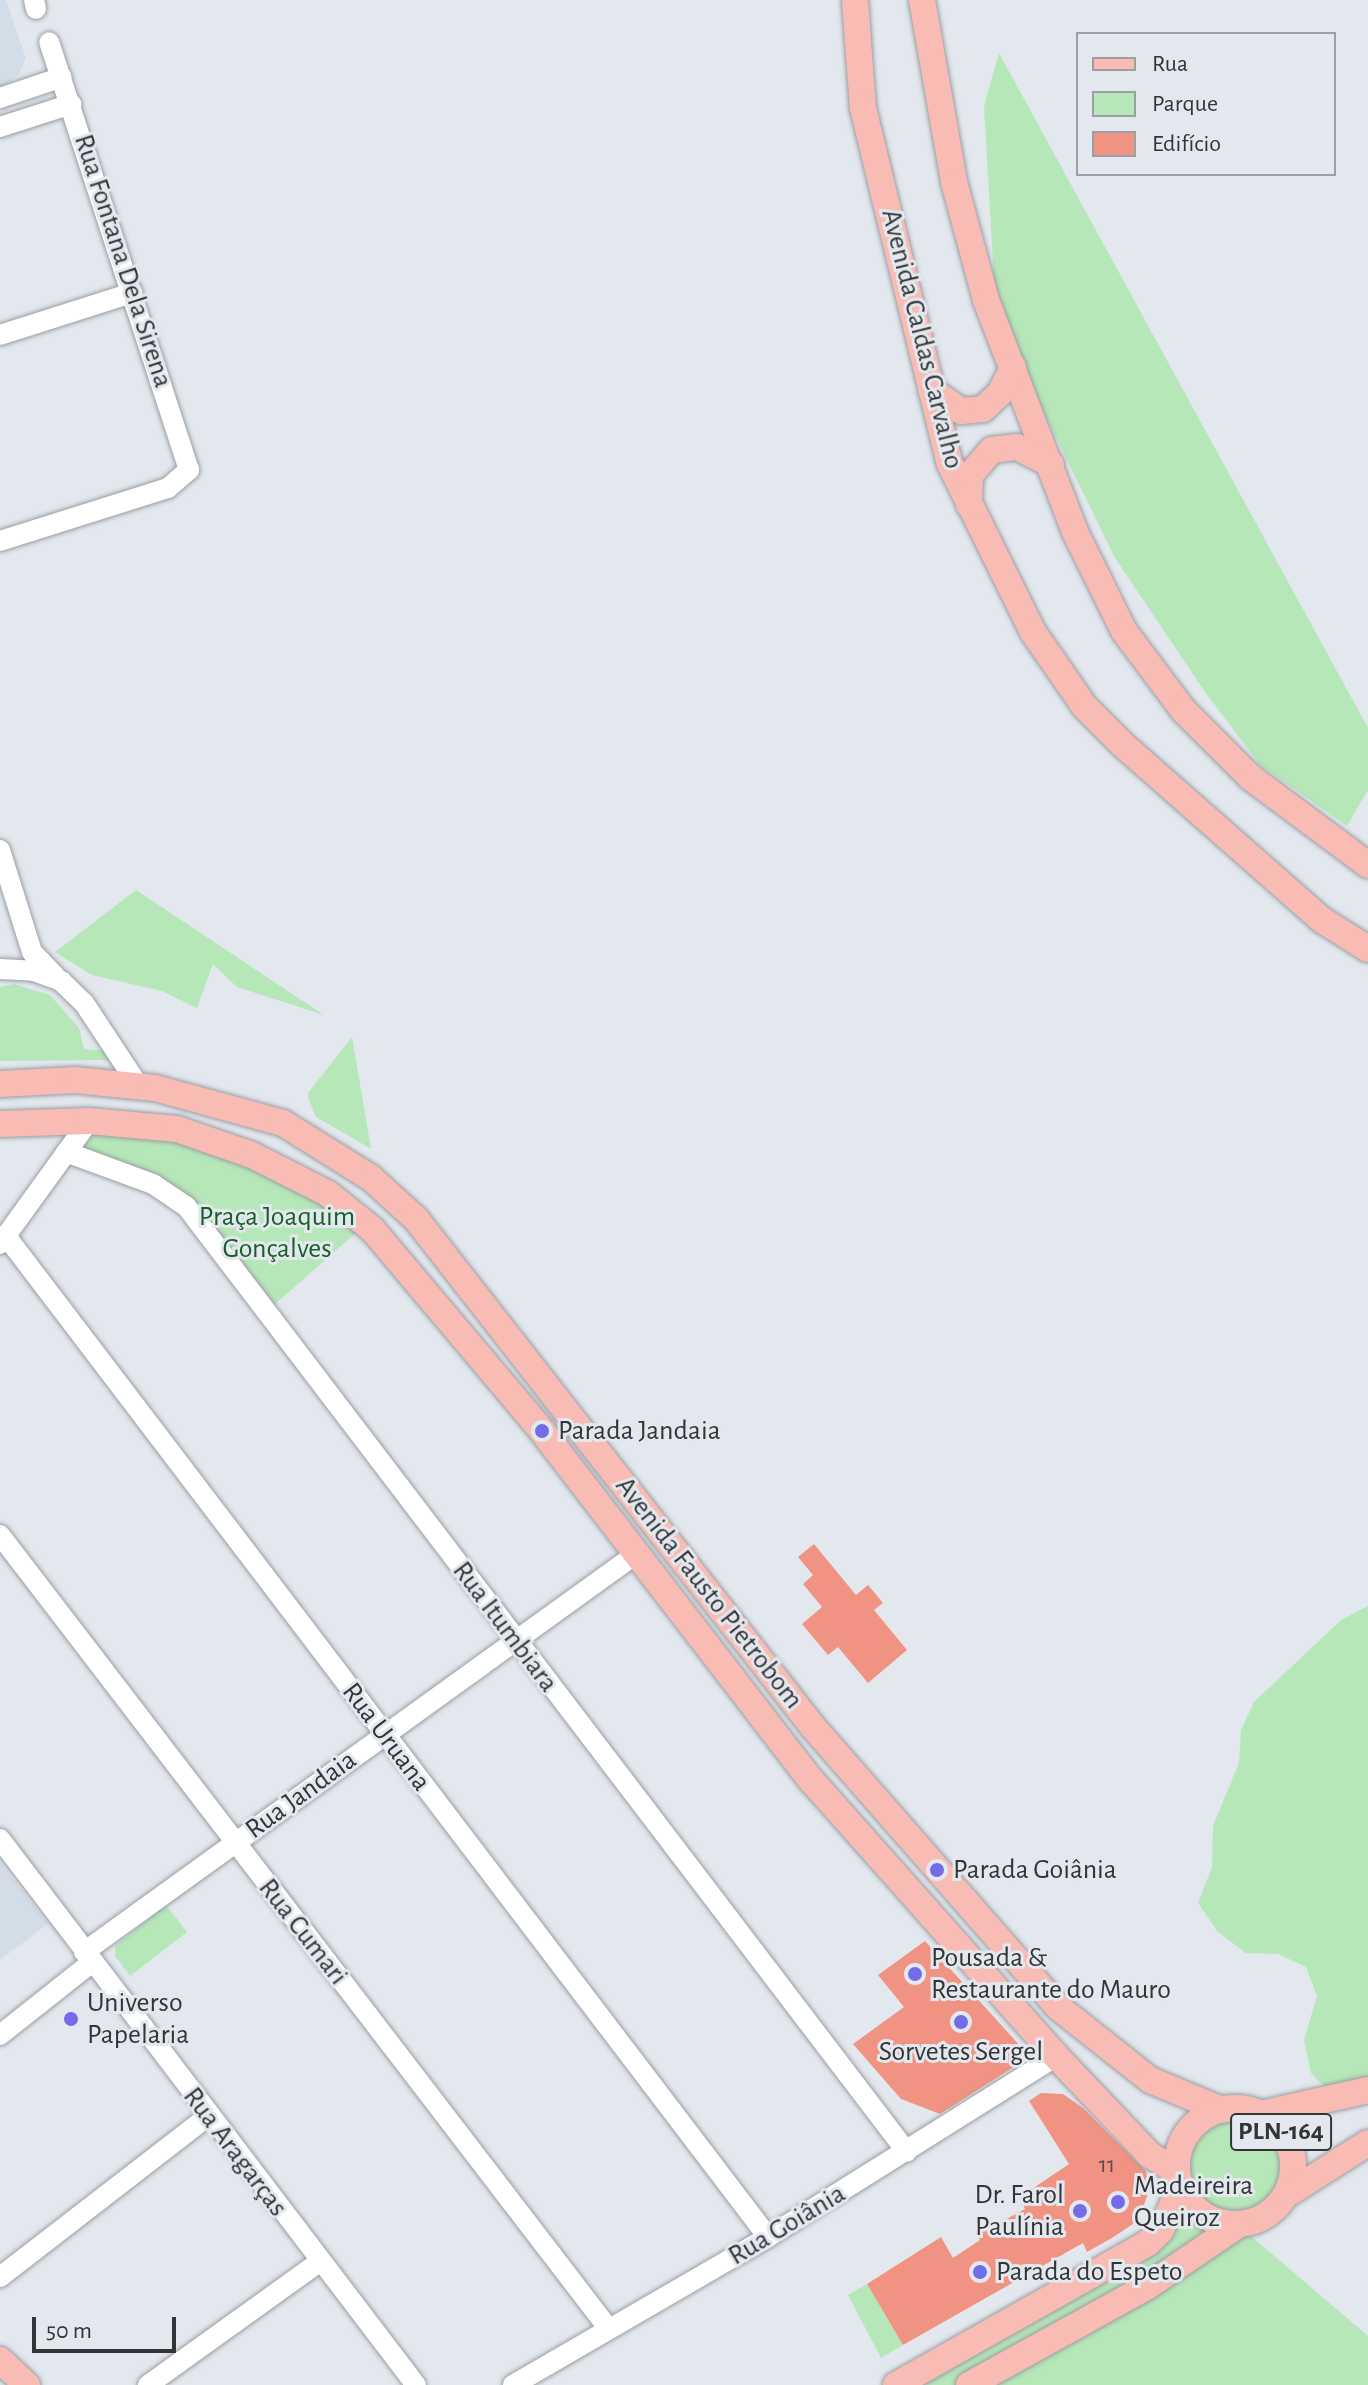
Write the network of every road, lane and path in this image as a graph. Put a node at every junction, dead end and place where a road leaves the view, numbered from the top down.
1 (855, 0) edge
2 (922, 0) edge
3 (49, 42) dead end
4 (62, 77) junction
5 (0, 98) edge
6 (71, 104) junction
7 (0, 127) edge
8 (132, 293) junction
9 (0, 335) edge
10 (1013, 367) junction
11 (931, 390) junction
12 (1051, 464) junction
13 (968, 507) junction
14 (0, 541) edge
15 (0, 850) edge
16 (1368, 865) edge
17 (1368, 949) edge
18 (0, 969) edge
19 (61, 981) junction
20 (0, 1084) edge
21 (138, 1085) junction
22 (89, 1121) junction
23 (0, 1124) edge
24 (66, 1152) junction
25 (3, 1240) edge
26 (0, 1535) edge
27 (636, 1554) junction
28 (515, 1641) junction
29 (385, 1735) junction
30 (0, 1839) edge
31 (235, 1843) junction
32 (88, 1957) junction
33 (0, 2035) edge
34 (1056, 2056) junction
35 (1368, 2090) edge
36 (1222, 2110) junction
37 (1261, 2114) junction
38 (208, 2116) junction
39 (1368, 2143) edge
40 (907, 2152) junction
41 (1178, 2179) junction
42 (1286, 2195) junction
43 (1238, 2225) junction
44 (768, 2237) junction
45 (319, 2262) junction
46 (0, 2277) edge
47 (608, 2328) junction
48 (0, 2360) edge
49 (27, 2385) edge
50 (148, 2385) edge
51 (416, 2385) edge
52 (513, 2385) edge
53 (896, 2385) edge
54 (969, 2385) edge

1 - 11 main road, Avenida Caldas Carvalho
2 - 10 main road
3 - 4 street, Rua Fontana Dela Sirena
4 - 5 street
4 - 6 street, Rua Fontana Dela Sirena
6 - 7 street
6 - 8 street, Rua Fontana Dela Sirena
8 - 9 street
8 - 14 street, Rua Fontana Dela Sirena
10 - 11 main road
10 - 12 main road
11 - 13 main road, Avenida Caldas Carvalho
12 - 13 main road
12 - 16 main road
13 - 17 main road, Avenida Caldas Carvalho
15 - 19 street
18 - 19 street
19 - 21 street
20 - 21 main road, Avenida Fausto Pietrobom / PLN-164
21 - 36 main road, Avenida Fausto Pietrobom / PLN-164
22 - 23 main road, Avenida Fausto Pietrobom
22 - 24 street
22 - 27 main road, Avenida Fausto Pietrobom
24 - 25 street
24 - 28 street, Rua Itumbiara
25 - 29 street, Rua Uruana
26 - 31 street, Rua Cumari
27 - 28 street, Rua Jandaia
27 - 34 main road, Avenida Fausto Pietrobom
28 - 29 street, Rua Jandaia
28 - 40 street, Rua Itumbiara
29 - 31 street, Rua Jandaia
29 - 44 street, Rua Uruana
30 - 32 street, Rua Aragarças
31 - 32 street, Rua Jandaia
31 - 47 street, Rua Cumari
32 - 33 street, Rua Jandaia
32 - 38 street, Rua Aragarças
34 - 40 street, Rua Goiânia
34 - 41 main road, Avenida Fausto Pietrobom
35 - 37 main road
36 - 37 main road, PLN-164
36 - 41 main road
37 - 42 main road, PLN-164
38 - 45 street, Rua Aragarças
38 - 46 street
39 - 42 main road
40 - 44 street, Rua Goiânia
41 - 43 main road
41 - 53 main road
42 - 43 main road
43 - 54 main road
44 - 47 street, Rua Goiânia
45 - 50 street
45 - 51 street, Rua Aragarças
47 - 52 street, Rua Goiânia
48 - 49 main road

